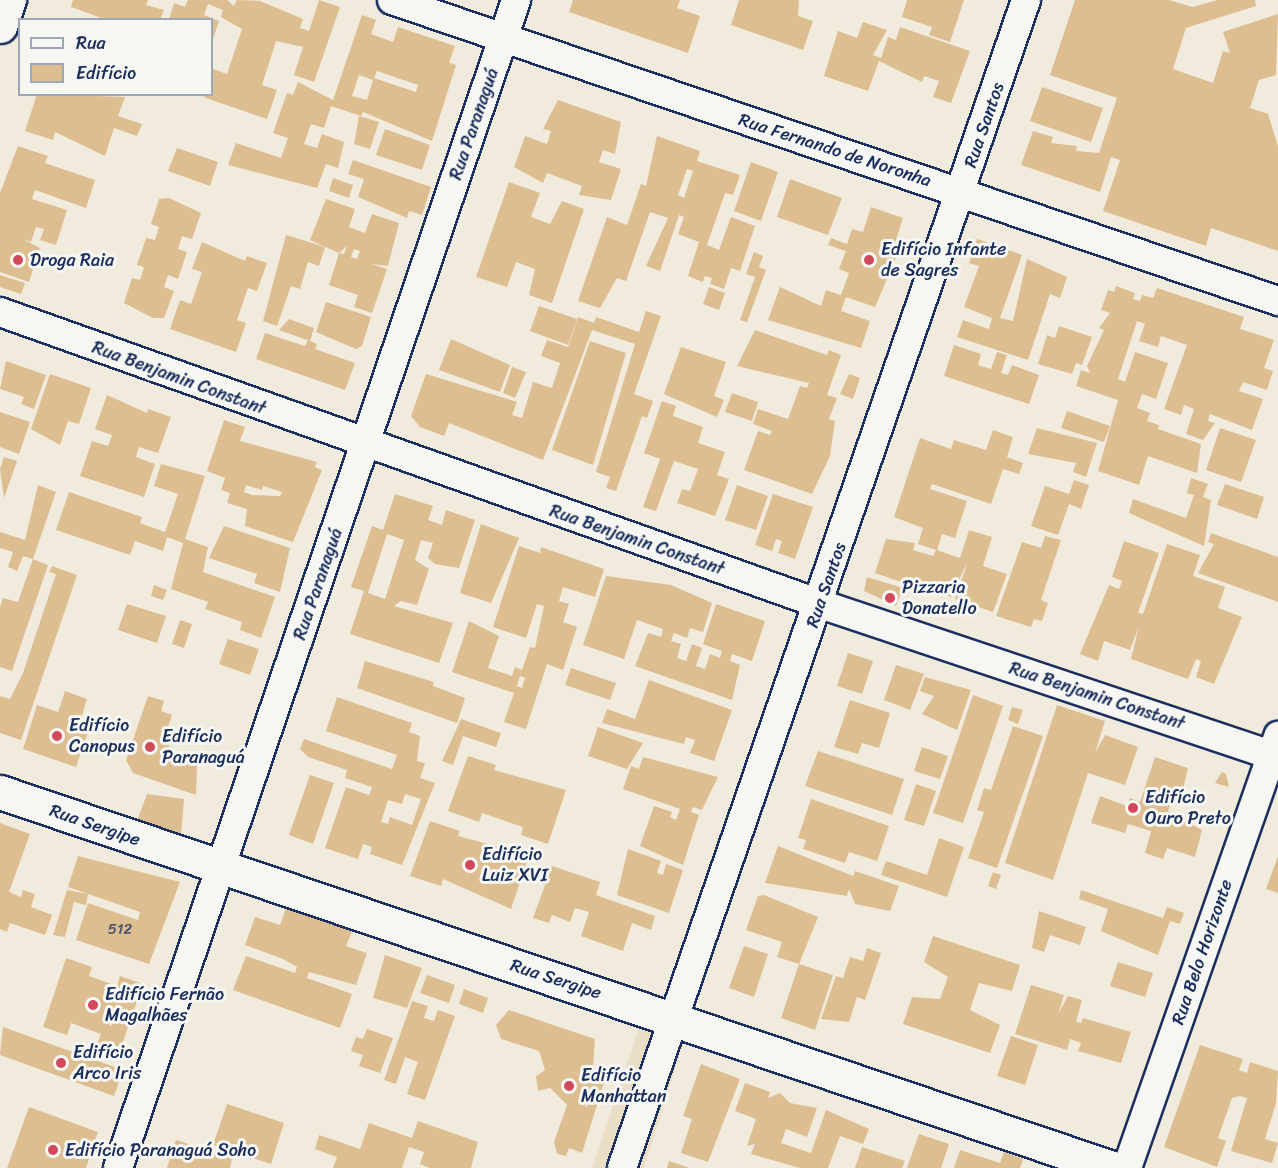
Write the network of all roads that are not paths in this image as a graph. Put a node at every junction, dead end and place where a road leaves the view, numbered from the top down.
1 (9, 0) edge
2 (392, 0) edge
3 (516, 0) edge
4 (1026, 0) edge
5 (0, 26) edge
6 (503, 40) junction
7 (961, 192) junction
8 (1278, 301) edge
9 (0, 312) edge
10 (365, 446) junction
11 (820, 604) junction
12 (1276, 749) edge
13 (0, 792) edge
14 (221, 867) junction
15 (670, 1017) junction
16 (118, 1168) edge
17 (622, 1168) edge
18 (1112, 1168) edge
19 (1127, 1168) edge

1 - 5 main road
2 - 6 street, Rua Fernando de Noronha
3 - 6 street, Rua Paranaguá
4 - 7 street, Rua Santos
6 - 7 street, Rua Fernando de Noronha
6 - 10 street, Rua Paranaguá
7 - 8 street, Rua Fernando de Noronha
7 - 11 street, Rua Santos
9 - 10 street, Rua Benjamin Constant
10 - 11 street, Rua Benjamin Constant
10 - 14 street, Rua Paranaguá
11 - 12 street, Rua Benjamin Constant
11 - 15 street, Rua Santos
12 - 19 street, Rua Belo Horizonte
13 - 14 main road, Rua Sergipe
14 - 15 main road, Rua Sergipe
14 - 16 street, Rua Paranaguá
15 - 17 street, Rua Santos
15 - 18 main road, Rua Sergipe

